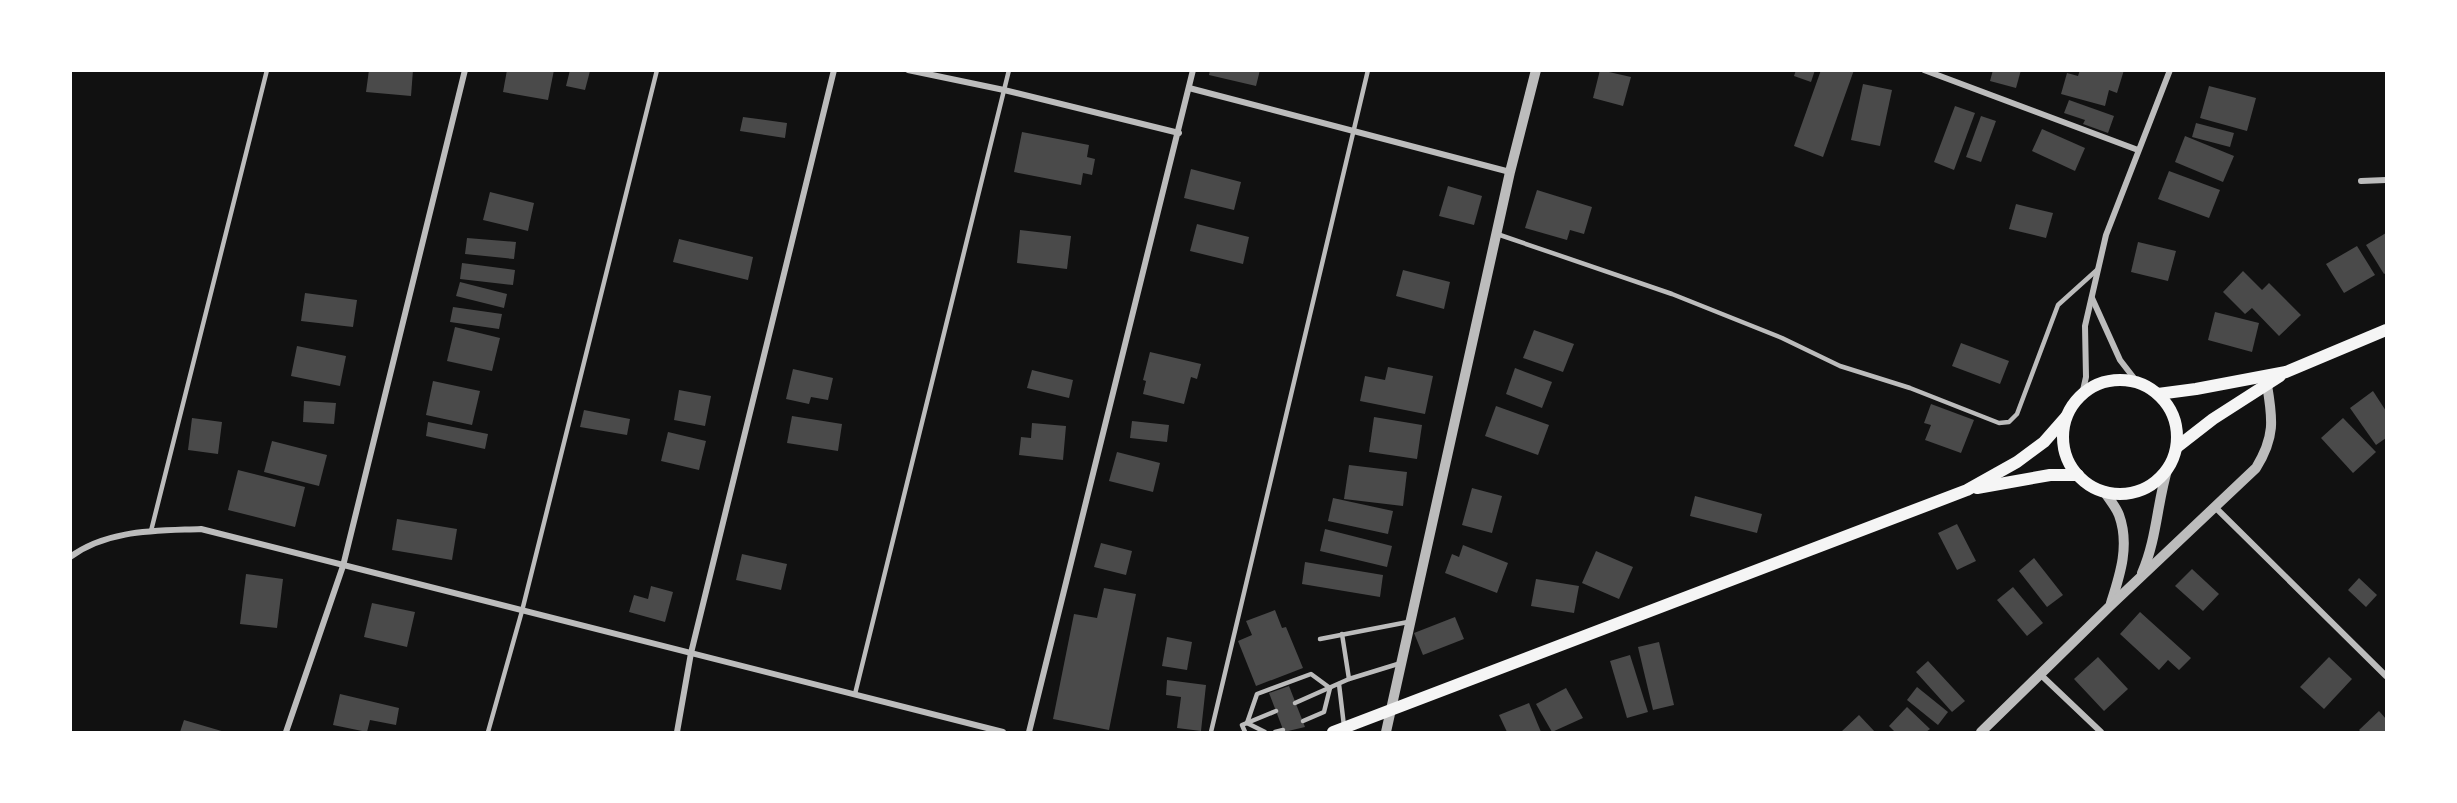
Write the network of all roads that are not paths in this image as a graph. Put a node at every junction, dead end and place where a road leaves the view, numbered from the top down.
1 (267, 70) edge
2 (465, 70) edge
3 (657, 70) edge
4 (834, 70) edge
5 (908, 70) edge
6 (1008, 70) edge
7 (1193, 70) edge
8 (1368, 70) edge
9 (1536, 70) edge
10 (1924, 70) edge
11 (2170, 70) edge
12 (1189, 88) junction
13 (1004, 90) junction
14 (1352, 131) junction
15 (1179, 133) junction
16 (2138, 150) junction
17 (1510, 172) junction
18 (2386, 180) edge
19 (2361, 181) dead end
20 (1497, 234) junction
21 (2098, 269) junction
22 (2092, 297) junction
23 (2386, 330) edge
24 (2286, 372) junction
25 (2137, 382) junction
26 (2267, 385) junction
27 (2158, 394) junction
28 (2082, 395) junction
29 (2066, 417) junction
30 (2176, 447) junction
31 (2168, 467) junction
32 (2079, 475) junction
33 (1967, 490) junction
34 (2104, 491) junction
35 (2216, 508) junction
36 (151, 531) junction
37 (70, 557) edge
38 (343, 566) junction
39 (2139, 579) junction
40 (2110, 606) junction
41 (522, 611) junction
42 (1409, 622) junction
43 (1342, 634) junction
44 (1320, 639) dead end
45 (691, 652) junction
46 (1401, 663) junction
47 (2041, 675) junction
48 (2386, 676) edge
49 (1349, 679) junction
50 (1339, 684) junction
51 (1330, 688) junction
52 (855, 694) junction
53 (1295, 703) dead end
54 (1276, 711) dead end
55 (1391, 711) junction
56 (1302, 721) dead end
57 (1247, 723) junction
58 (1283, 730) dead end
59 (1339, 730) edge
60 (286, 732) edge
61 (488, 732) edge
62 (677, 732) edge
63 (1003, 732) edge
64 (1029, 732) edge
65 (1211, 732) edge
66 (1245, 732) edge
67 (1265, 732) edge
68 (1275, 732) edge
69 (1386, 732) edge
70 (1982, 732) edge
71 (2101, 732) edge

1 - 36 lane
2 - 38 street
3 - 41 lane
4 - 45 street
5 - 13 street
6 - 13 lane
7 - 12 street
8 - 14 lane
9 - 17 street
10 - 16 street
11 - 16 street
12 - 14 street
12 - 15 street
13 - 15 street
13 - 52 lane
14 - 17 street
14 - 65 lane
15 - 64 street
16 - 21 street
17 - 20 street
18 - 19 street
20 - 21 lane
20 - 42 street
21 - 22 street
22 - 25 street
22 - 28 street
23 - 24 main road
24 - 26 main road
24 - 27 main road
25 - 27 main road
25 - 28 main road
26 - 30 main road
26 - 35 street
27 - 30 main road
28 - 29 main road
29 - 32 main road
29 - 33 main road
30 - 31 main road
31 - 34 main road
31 - 39 street
32 - 33 main road
32 - 34 main road
33 - 55 main road
34 - 40 street
35 - 39 street
35 - 48 street
36 - 37 street
36 - 38 street
38 - 41 street
38 - 60 street
39 - 40 street
40 - 47 street
41 - 45 street
41 - 61 lane
42 - 43 lane
42 - 46 street
43 - 44 lane
43 - 49 lane
45 - 52 street
45 - 62 street
46 - 49 lane
46 - 55 street
47 - 70 street
47 - 71 street
49 - 50 lane
50 - 51 lane
50 - 59 lane
51 - 53 lane
51 - 56 lane
51 - 57 lane
52 - 63 street
54 - 57 lane
55 - 59 main road
55 - 69 street
57 - 66 lane
57 - 67 lane
58 - 68 lane

